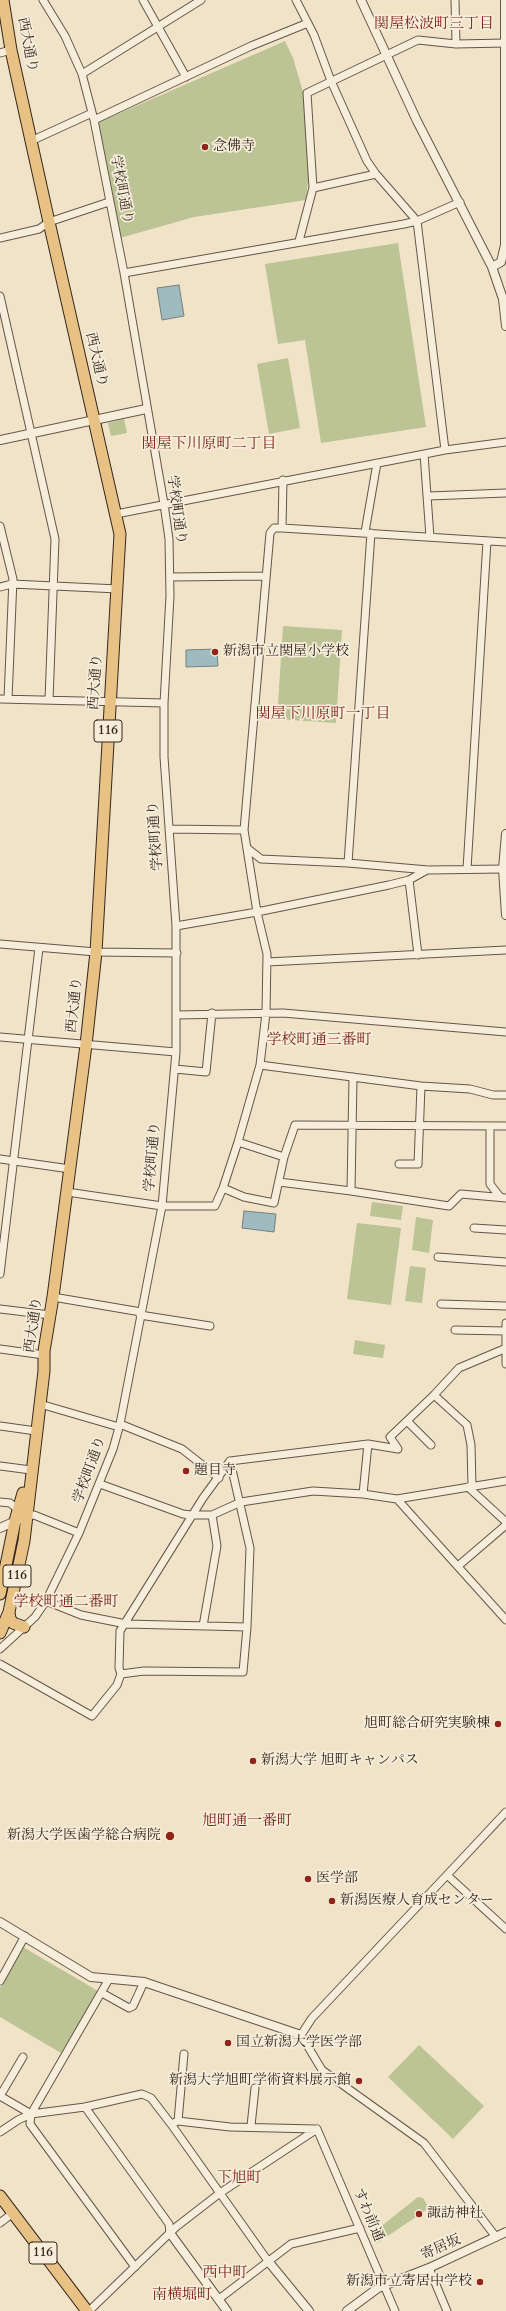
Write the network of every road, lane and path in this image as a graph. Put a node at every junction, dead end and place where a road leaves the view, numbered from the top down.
1 (3, 0) edge
2 (43, 0) edge
3 (143, 0) edge
4 (201, 0) edge
5 (296, 0) edge
6 (361, 0) edge
7 (455, 0) edge
8 (505, 0) edge
9 (308, 23) junction
10 (159, 28) junction
11 (505, 43) edge
12 (456, 44) junction
13 (11, 50) junction
14 (0, 53) edge
15 (388, 56) junction
16 (82, 74) junction
17 (186, 77) junction
18 (331, 81) junction
19 (93, 117) junction
20 (31, 141) junction
21 (376, 174) junction
22 (313, 188) junction
23 (110, 202) junction
24 (460, 202) junction
25 (417, 221) junction
26 (49, 222) junction
27 (0, 238) edge
28 (299, 241) junction
29 (505, 253) edge
30 (492, 266) junction
31 (124, 273) junction
32 (0, 296) edge
33 (506, 326) edge
34 (146, 409) junction
35 (94, 420) junction
36 (30, 434) junction
37 (0, 440) edge
38 (506, 442) edge
39 (445, 450) junction
40 (424, 454) junction
41 (376, 463) junction
42 (283, 480) junction
43 (506, 492) edge
44 (429, 496) junction
45 (164, 504) junction
46 (116, 514) junction
47 (0, 526) edge
48 (282, 528) junction
49 (368, 533) junction
50 (430, 537) junction
51 (487, 541) junction
52 (506, 542) edge
53 (265, 576) junction
54 (170, 577) junction
55 (12, 584) junction
56 (53, 586) junction
57 (0, 587) edge
58 (118, 589) junction
59 (0, 699) edge
60 (8, 699) junction
61 (49, 700) junction
62 (110, 701) junction
63 (164, 703) junction
64 (169, 829) junction
65 (244, 830) junction
66 (506, 834) edge
67 (247, 848) junction
68 (348, 863) junction
69 (467, 869) junction
70 (504, 869) edge
71 (428, 870) junction
72 (409, 880) junction
73 (256, 912) junction
74 (506, 915) edge
75 (176, 926) junction
76 (0, 944) edge
77 (39, 948) junction
78 (506, 950) edge
79 (96, 952) junction
80 (177, 954) junction
81 (418, 955) junction
82 (267, 962) junction
83 (212, 1013) junction
84 (266, 1013) junction
85 (177, 1015) junction
86 (506, 1032) edge
87 (0, 1037) edge
88 (27, 1040) junction
89 (86, 1045) junction
90 (176, 1052) junction
91 (260, 1065) junction
92 (175, 1069) junction
93 (353, 1077) junction
94 (421, 1086) junction
95 (506, 1095) edge
96 (352, 1125) junction
97 (420, 1126) junction
98 (490, 1126) junction
99 (506, 1126) edge
100 (238, 1142) junction
101 (284, 1157) junction
102 (0, 1159) edge
103 (12, 1161) junction
104 (398, 1164) dead end
105 (70, 1169) junction
106 (279, 1182) junction
107 (223, 1188) junction
108 (351, 1191) junction
109 (67, 1192) junction
110 (503, 1198) edge
111 (162, 1206) junction
112 (474, 1228) dead end
113 (506, 1230) edge
114 (438, 1257) dead end
115 (506, 1262) edge
116 (0, 1274) edge
117 (54, 1297) junction
118 (441, 1304) dead end
119 (506, 1306) edge
120 (0, 1309) edge
121 (141, 1313) junction
122 (50, 1315) junction
123 (506, 1323) edge
124 (210, 1326) dead end
125 (455, 1330) dead end
126 (506, 1332) edge
127 (0, 1349) edge
128 (504, 1349) junction
129 (44, 1355) junction
130 (506, 1364) edge
131 (434, 1395) junction
132 (40, 1404) junction
133 (407, 1421) junction
134 (0, 1426) edge
135 (119, 1426) junction
136 (36, 1431) junction
137 (368, 1444) junction
138 (430, 1445) dead end
139 (230, 1461) junction
140 (0, 1466) edge
141 (31, 1470) junction
142 (219, 1478) junction
143 (506, 1481) edge
144 (100, 1484) junction
145 (470, 1487) junction
146 (363, 1494) junction
147 (397, 1498) junction
148 (0, 1502) edge
149 (241, 1502) junction
150 (22, 1513) junction
151 (191, 1515) junction
152 (212, 1515) junction
153 (15, 1521) junction
154 (506, 1524) edge
155 (0, 1528) edge
156 (79, 1533) junction
157 (458, 1566) junction
158 (0, 1594) edge
159 (46, 1601) junction
160 (9, 1612) junction
161 (506, 1620) edge
162 (126, 1624) junction
163 (203, 1626) junction
164 (24, 1627) junction
165 (247, 1627) junction
166 (0, 1633) edge
167 (0, 1649) edge
168 (0, 1664) edge
169 (121, 1674) junction
170 (506, 1812) edge
171 (447, 1875) junction
172 (0, 1922) edge
173 (506, 1928) edge
174 (25, 1936) junction
175 (109, 1979) junction
176 (0, 1981) edge
177 (144, 1982) junction
178 (102, 1993) junction
179 (301, 2035) junction
180 (184, 2054) dead end
181 (23, 2057) dead end
182 (255, 2088) dead end
183 (0, 2096) edge
184 (85, 2107) junction
185 (31, 2114) junction
186 (178, 2121) junction
187 (171, 2124) junction
188 (252, 2126) junction
189 (317, 2130) junction
190 (0, 2132) edge
191 (220, 2193) junction
192 (0, 2196) edge
193 (13, 2213) junction
194 (0, 2222) edge
195 (360, 2228) junction
196 (506, 2232) edge
197 (170, 2233) junction
198 (496, 2237) junction
199 (268, 2261) junction
200 (135, 2267) junction
201 (429, 2268) junction
202 (385, 2285) junction
203 (219, 2299) junction
204 (88, 2311) edge
205 (227, 2311) edge
206 (309, 2311) edge
207 (347, 2311) edge
208 (395, 2311) edge
209 (447, 2311) edge

1 - 13 highway, 西大通り / 116
2 - 16 street, 学校町通り
3 - 10 street
4 - 10 street
5 - 9 street
6 - 15 street
7 - 12 street
8 - 11 street
9 - 17 street
9 - 18 street
10 - 16 street
10 - 17 street
11 - 12 street
11 - 29 street
12 - 15 street
13 - 14 street
13 - 20 highway, 西大通り / 116
15 - 18 street
15 - 24 street
16 - 19 street, 学校町通り
17 - 19 street
18 - 21 street
18 - 22 street
19 - 20 street
19 - 23 street, 学校町通り
20 - 26 highway, 西大通り / 116
21 - 22 street
21 - 25 street
22 - 28 street
23 - 26 street
23 - 31 street, 学校町通り
24 - 25 street
24 - 30 street
25 - 28 street
25 - 39 street
26 - 27 street
26 - 35 highway, 西大通り / 116
28 - 31 street
29 - 30 street
30 - 33 street
31 - 34 street, 学校町通り
32 - 36 street
34 - 35 street
34 - 45 street, 学校町通り
35 - 36 street
35 - 46 highway, 西大通り / 116
36 - 37 street
36 - 56 street
38 - 39 street
39 - 40 street
40 - 41 street
40 - 44 street
41 - 42 street
41 - 49 street
42 - 45 street
42 - 48 street
43 - 44 street
44 - 50 street
45 - 46 street
45 - 54 street, 学校町通り
46 - 58 highway, 西大通り / 116
47 - 55 street
48 - 49 street
48 - 53 street
49 - 50 street
49 - 68 street
50 - 51 street
51 - 52 street
51 - 69 street
53 - 54 street
53 - 65 street
54 - 63 street, 学校町通り
55 - 56 street
55 - 57 street
55 - 60 street
56 - 58 street
56 - 61 street
58 - 62 highway, 西大通り / 116
59 - 60 street
60 - 61 street
61 - 62 street
62 - 63 street
62 - 79 highway, 西大通り / 116
63 - 64 street, 学校町通り
64 - 65 street
64 - 75 street, 学校町通り
65 - 67 street
66 - 70 street
67 - 68 street
67 - 73 street
68 - 71 street
69 - 70 street
69 - 71 street
70 - 74 street
71 - 72 street
72 - 73 street
72 - 81 street
73 - 75 street
73 - 82 street
75 - 80 street, 学校町通り
76 - 77 street
77 - 79 street
77 - 88 street
78 - 81 street
79 - 80 street
79 - 89 highway, 西大通り / 116
80 - 85 street, 学校町通り
81 - 82 street
82 - 84 street
83 - 84 street
83 - 85 street
83 - 92 street
84 - 86 street
84 - 91 street
85 - 90 street, 学校町通り
87 - 88 street
88 - 89 street
88 - 103 street
89 - 90 street
89 - 105 highway, 西大通り / 116
90 - 92 street, 学校町通り
91 - 93 street
91 - 100 street
92 - 111 street, 学校町通り
93 - 94 street
93 - 96 street
94 - 95 street
94 - 97 street
96 - 97 street
96 - 101 street
96 - 108 street
97 - 98 street
97 - 104 street
98 - 99 street
98 - 110 street
100 - 101 street
100 - 107 street
101 - 106 street
102 - 103 street
103 - 105 street
103 - 116 street
105 - 109 highway, 西大通り / 116
106 - 107 street
106 - 108 street
107 - 111 street
108 - 110 street
109 - 111 street
109 - 117 highway, 西大通り / 116
111 - 121 street, 学校町通り
112 - 113 street
114 - 115 street
117 - 121 street
117 - 122 highway, 西大通り / 116
118 - 119 street
120 - 122 street
121 - 124 street
121 - 135 street, 学校町通り
122 - 129 highway, 西大通り / 116
123 - 126 street
125 - 126 street
126 - 128 street
127 - 129 street
128 - 130 street
128 - 131 street
129 - 132 highway, 西大通り / 116
131 - 133 street
131 - 145 street
132 - 135 street
132 - 136 highway, 西大通り / 116
133 - 137 street
133 - 138 street
134 - 136 street
135 - 142 street
135 - 144 street, 学校町通り
136 - 141 highway, 西大通り / 116
137 - 139 street
137 - 146 street
139 - 142 street
139 - 149 street
140 - 141 street
141 - 150 highway, 西大通り / 116
142 - 151 street
143 - 145 street
144 - 151 street
144 - 156 street, 学校町通り
145 - 147 street
145 - 154 street
146 - 147 street
146 - 149 street
147 - 157 street
148 - 150 street
149 - 152 street
149 - 165 street
150 - 153 highway, 西大通り / 116
150 - 156 street
150 - 160 highway, 西大通り / 116
151 - 152 street
151 - 162 street
152 - 163 street
153 - 155 street
153 - 158 highway, 西大通り / 116
154 - 157 street
156 - 159 street, 学校町通り
157 - 161 street
159 - 162 street
159 - 164 street, 学校町通り
160 - 164 highway
160 - 166 highway, 西大通り / 116
162 - 163 street
162 - 169 street
163 - 165 street
164 - 167 street, 学校町通り
165 - 169 street
168 - 169 street
170 - 171 street
171 - 173 street
171 - 179 street
172 - 174 street
174 - 175 street
174 - 176 street
175 - 177 street
175 - 178 street
177 - 178 street
177 - 179 street
178 - 185 street
179 - 198 street
180 - 186 street
181 - 183 street
182 - 188 street
183 - 185 street
184 - 185 street
184 - 187 street
184 - 197 street
185 - 190 street
185 - 200 street
186 - 187 street
186 - 188 street
187 - 191 street
188 - 189 street
189 - 191 street
189 - 195 street, すわ前通
191 - 197 street
191 - 199 street
192 - 193 highway, 116
193 - 194 street
193 - 204 highway, 116
195 - 199 street
195 - 202 street, すわ前通
196 - 198 street, 寄居坂
197 - 200 street
197 - 203 street
198 - 201 street, 寄居坂
199 - 203 street
199 - 206 street
200 - 204 street
201 - 202 street, 寄居坂
201 - 209 street
202 - 207 street, 寄居坂
202 - 208 street, すわ前通
203 - 205 street

